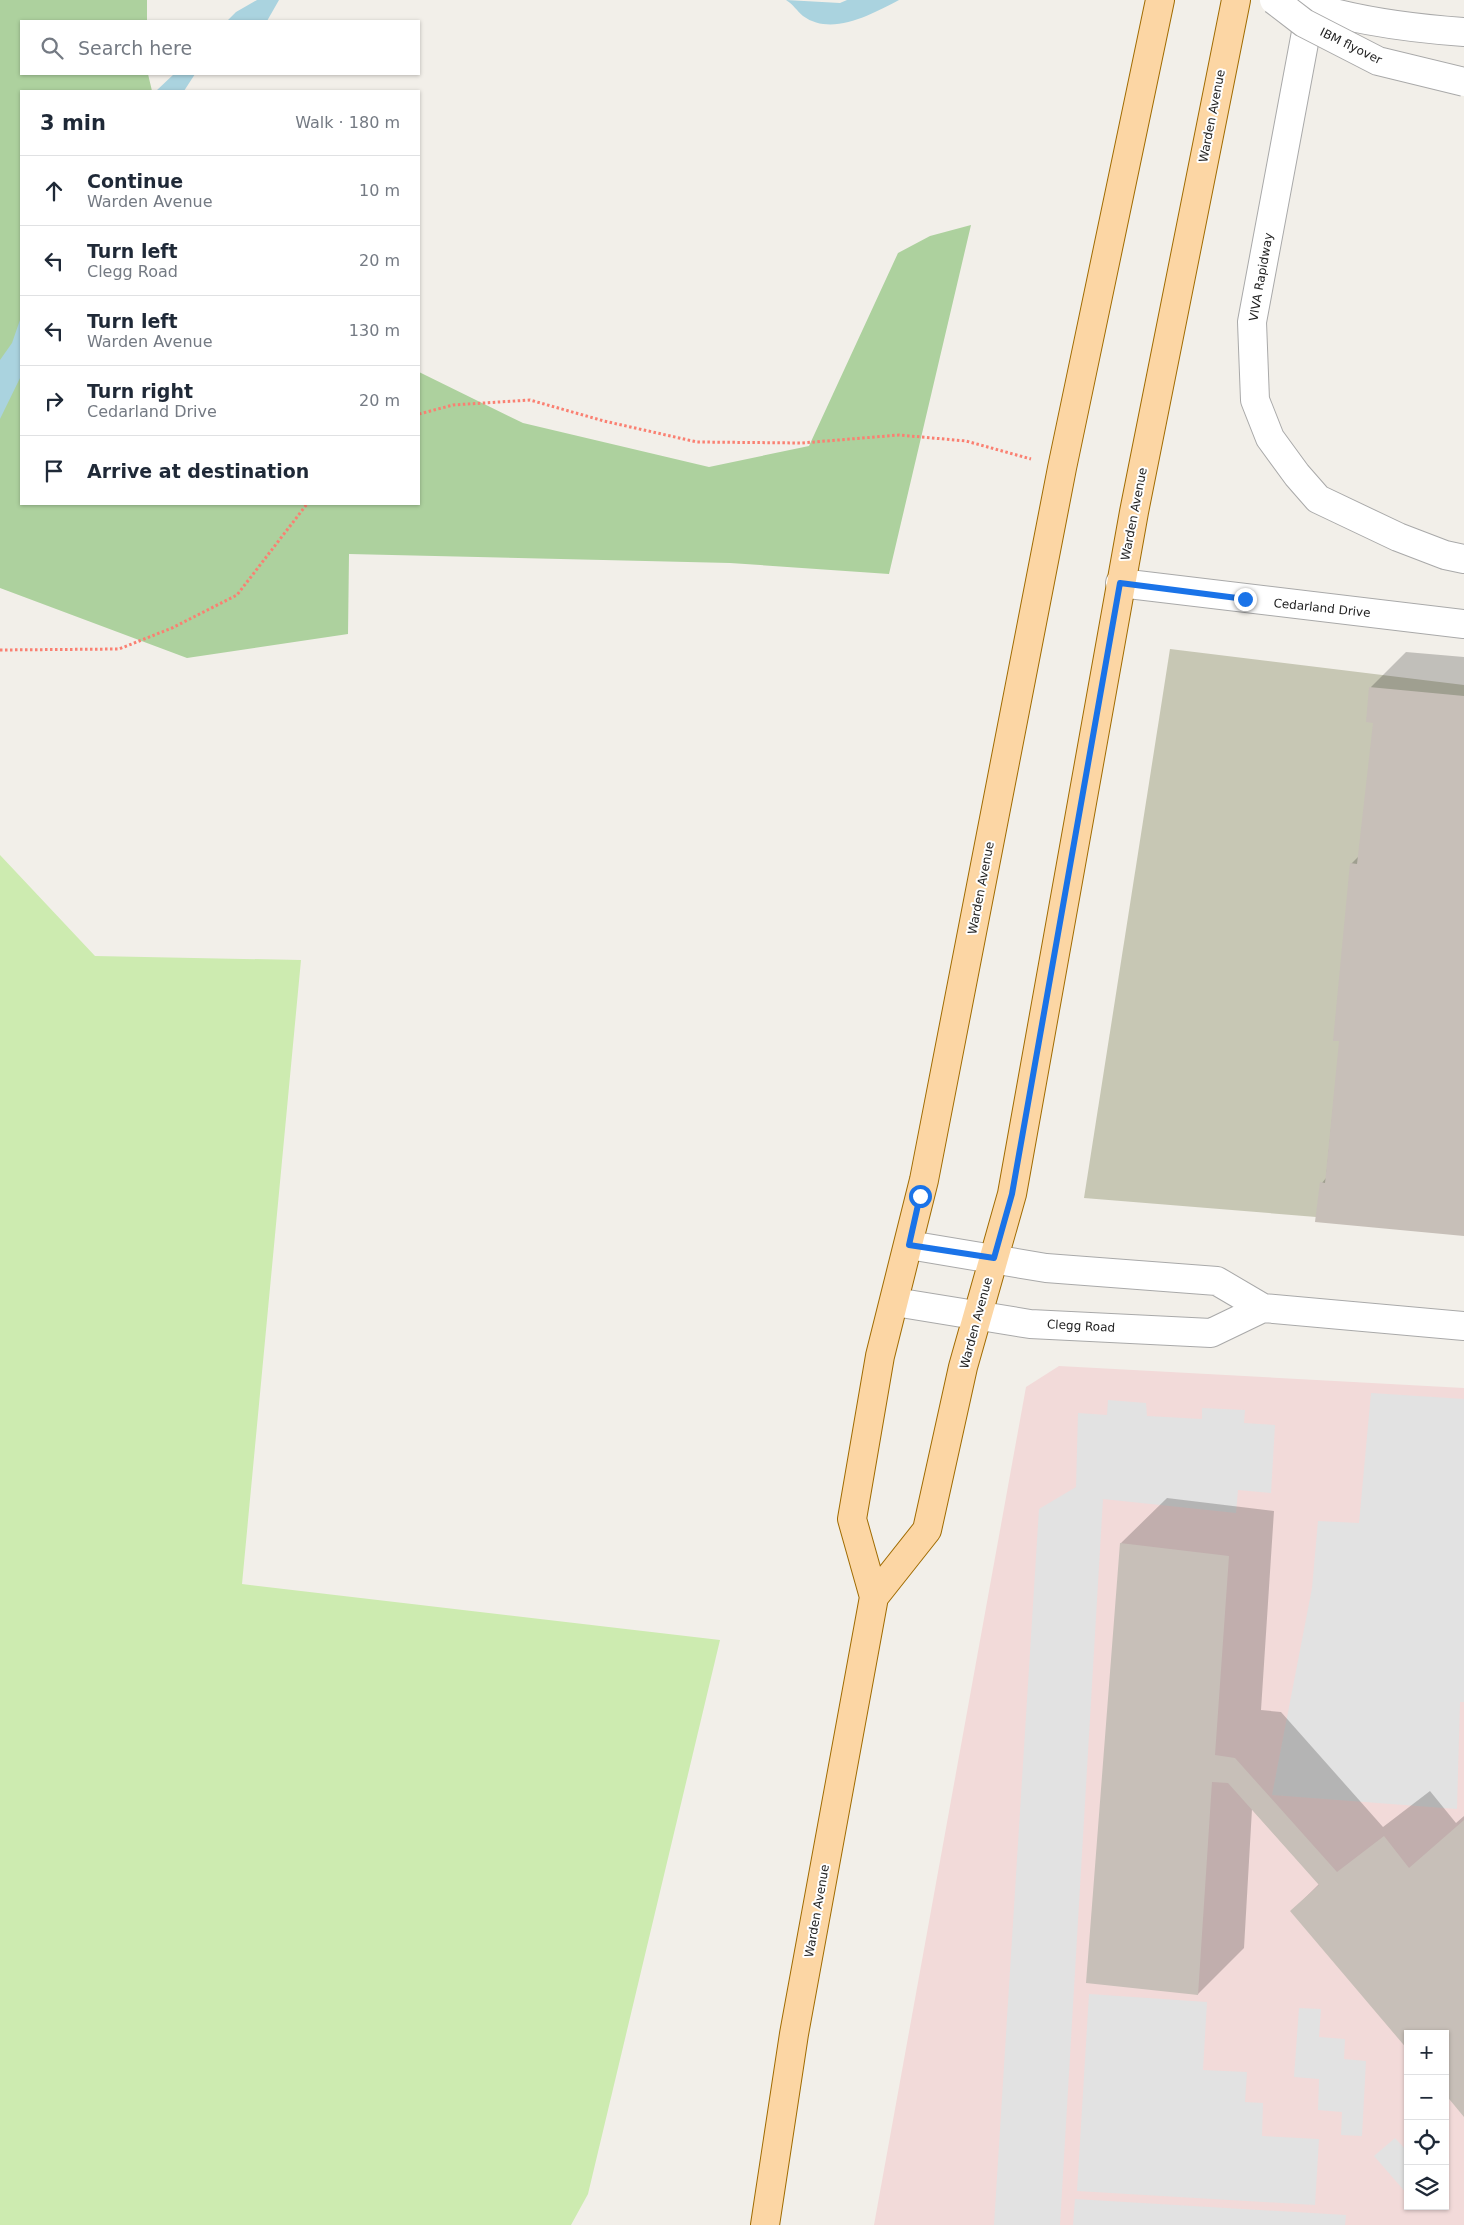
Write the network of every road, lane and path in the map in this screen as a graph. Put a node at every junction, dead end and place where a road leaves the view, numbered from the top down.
1 (1160, 0) edge
2 (1236, 0) edge
3 (1274, 0) edge
4 (1305, 2) edge
5 (1464, 32) edge
6 (1464, 82) edge
7 (420, 414) edge
8 (1062, 468) junction
9 (306, 505) edge
10 (1464, 559) edge
11 (1120, 583) junction
12 (1464, 624) edge
13 (0, 650) edge
14 (909, 1245) junction
15 (994, 1258) junction
16 (894, 1302) junction
17 (1263, 1308) junction
18 (977, 1315) junction
19 (1464, 1326) edge
20 (874, 1597) junction
21 (765, 2225) edge

1 - 8 main road, Warden Avenue
2 - 11 main road, Warden Avenue
3 - 6 street, IBM flyover, bridge
4 - 5 street
4 - 10 street, VIVA Rapidway
7 - 8 path
8 - 14 main road, Warden Avenue
9 - 13 path
11 - 12 street, Cedarland Drive
11 - 15 main road, Warden Avenue
14 - 15 street
14 - 16 main road, Warden Avenue
15 - 17 street
15 - 18 main road, Warden Avenue
16 - 18 street, Clegg Road
16 - 20 main road, Warden Avenue
17 - 18 street, Clegg Road
17 - 19 street
18 - 20 main road, Warden Avenue
20 - 21 main road, Warden Avenue

